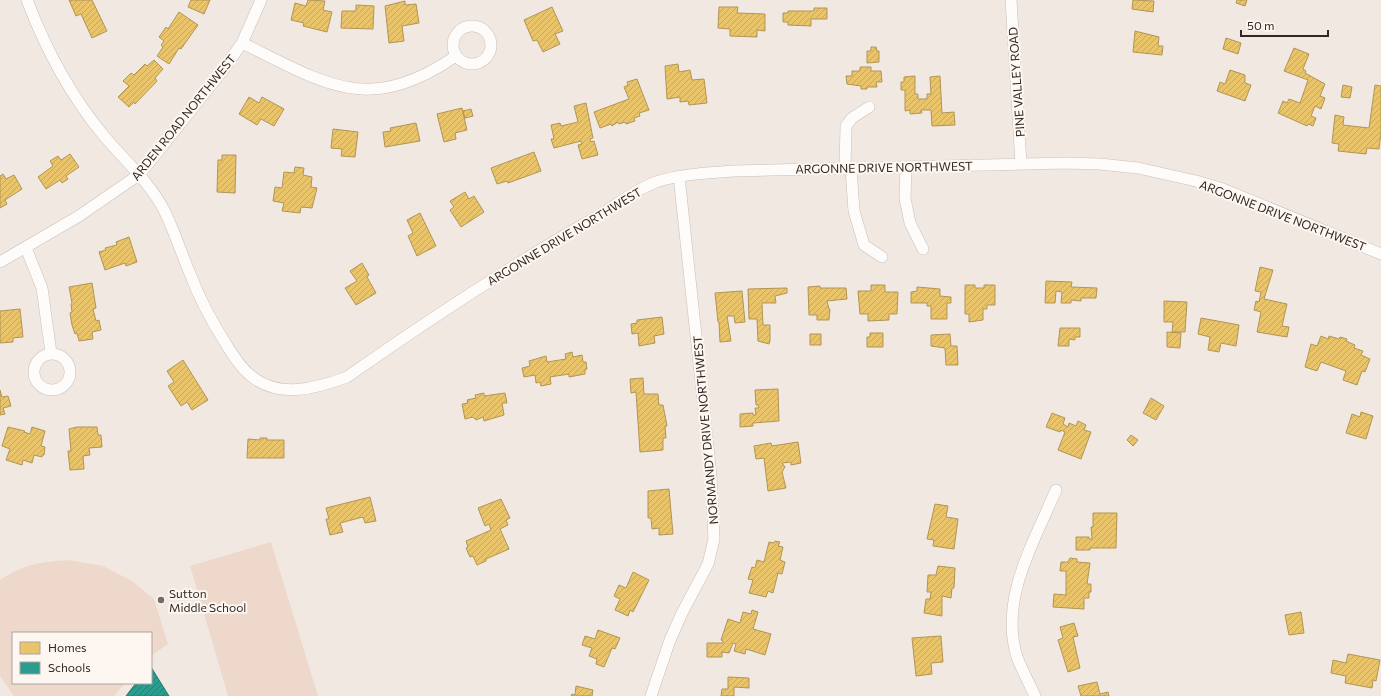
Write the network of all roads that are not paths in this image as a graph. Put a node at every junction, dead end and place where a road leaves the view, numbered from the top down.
1 (27, 0) edge
2 (261, 0) edge
3 (1011, 0) edge
4 (242, 43) junction
5 (456, 56) dead end
6 (869, 107) dead end
7 (1021, 164) junction
8 (906, 167) junction
9 (848, 168) junction
10 (140, 174) junction
11 (679, 176) junction
12 (26, 248) junction
13 (923, 249) dead end
14 (1381, 254) edge
15 (882, 257) dead end
16 (0, 262) edge
17 (51, 353) dead end
18 (1056, 490) dead end
19 (651, 696) edge
20 (1035, 696) edge

1 - 10 street, ARGONNE DRIVE NORTHWEST
2 - 4 street, ARDEN ROAD NORTHWEST
3 - 7 street, PINE VALLEY ROAD
4 - 5 street
4 - 10 street, ARDEN ROAD NORTHWEST
6 - 9 street
7 - 8 street, ARGONNE DRIVE NORTHWEST
7 - 14 street, ARGONNE DRIVE NORTHWEST
8 - 9 street, ARGONNE DRIVE NORTHWEST
8 - 13 street
9 - 11 street, ARGONNE DRIVE NORTHWEST
9 - 15 street
10 - 11 street, ARGONNE DRIVE NORTHWEST
10 - 12 street, ARDEN ROAD NORTHWEST
11 - 19 street, NORMANDY DRIVE NORTHWEST
12 - 16 street, ARDEN ROAD NORTHWEST
12 - 17 street
18 - 20 street

